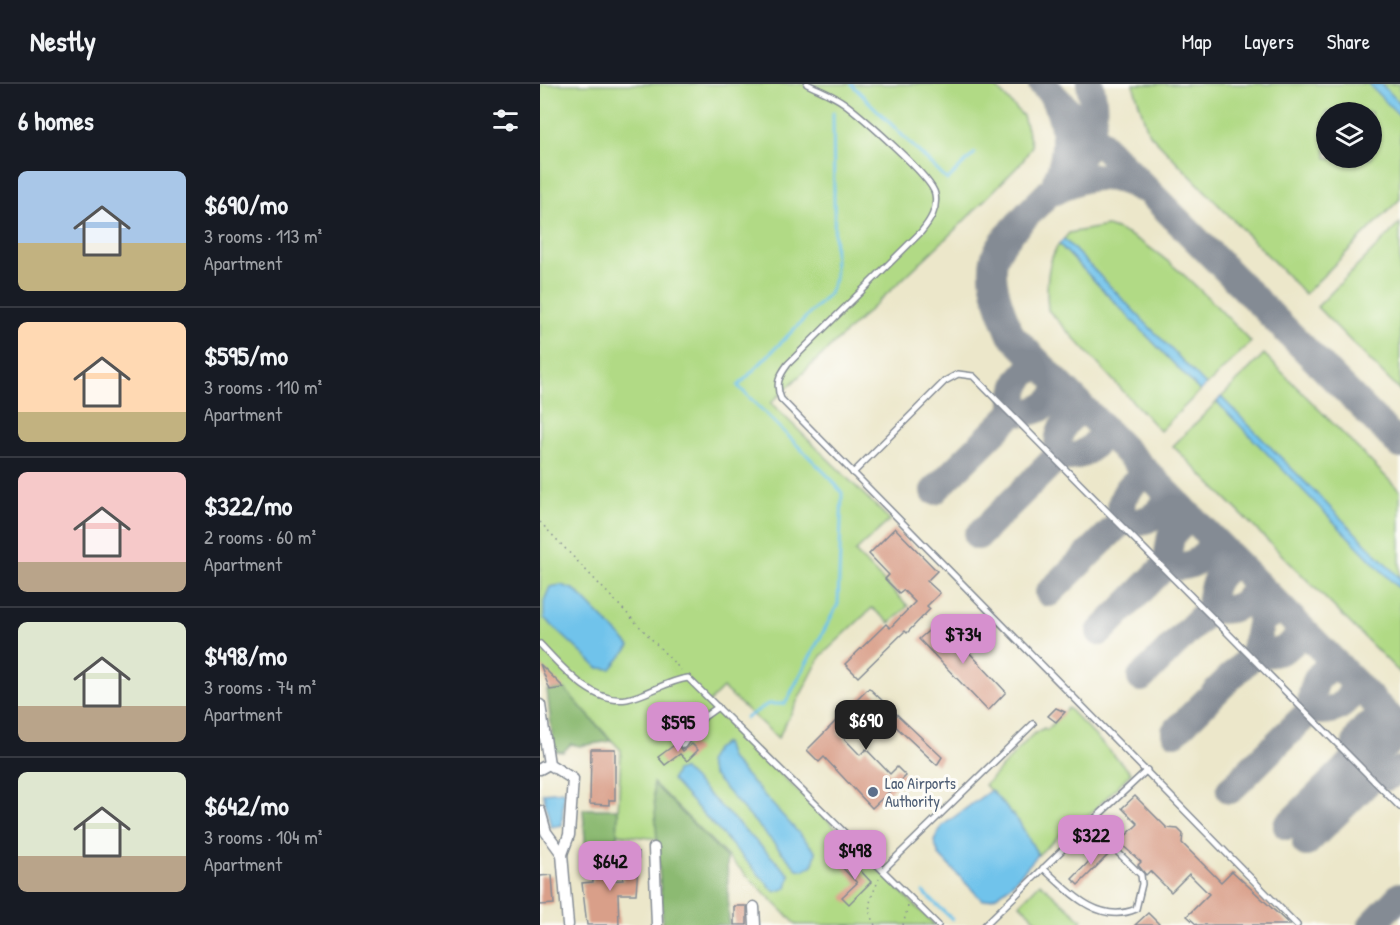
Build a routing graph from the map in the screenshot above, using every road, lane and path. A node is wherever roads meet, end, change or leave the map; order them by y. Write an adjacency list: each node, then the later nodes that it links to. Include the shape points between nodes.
1 (807, 84): 2 (lane, via 843,103 917,169 935,192 932,218 921,232 780,374 777,388 781,399)
2 (853, 473): 11 (lane); 12 (lane, via 945,381 958,374 973,376)
3 (540, 522): 5 (path)
4 (540, 644): 5 (lane, via 582,684 608,698 626,699)
5 (688, 678): 7 (lane)
6 (540, 705): 10 (street)
7 (718, 707): 9 (lane); 18 (lane)
8 (1033, 724): 18 (lane)
9 (683, 745)
10 (544, 767): 16 (street, via 573,779 569,835)
11 (1147, 770): 14 (lane); 28 (lane)
12 (1400, 807)
13 (540, 812): 16 (street, via 546,832)
14 (1089, 824): 17 (lane); 17 (lane, via 1141,874 1136,909 1116,918 1094,915)
15 (654, 848): 22 (street)
16 (562, 854): 21 (street)
17 (1043, 868): 27 (lane)
18 (883, 870): 19 (lane); 24 (path, via 869,904 869,915)
19 (910, 897): 25 (path); 26 (lane)
20 (754, 907): 23 (street)
21 (568, 925)
22 (657, 925)
23 (754, 925)
24 (875, 925)
25 (903, 925)
26 (938, 925)
27 (985, 925)
28 (1297, 925)

